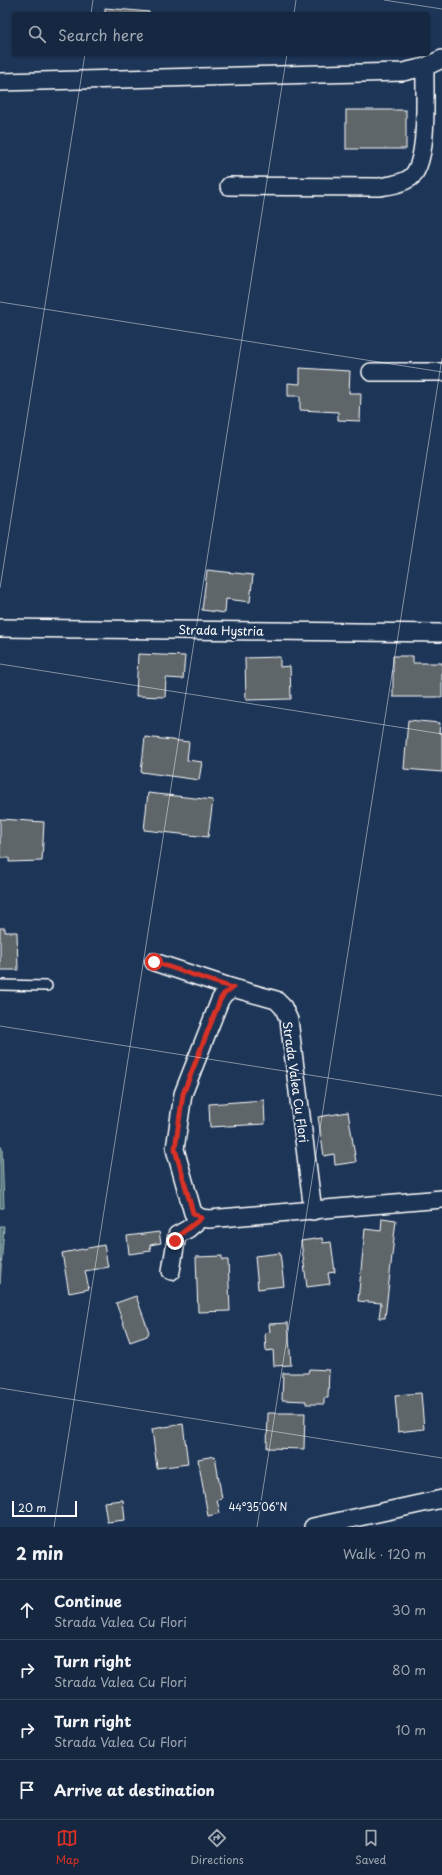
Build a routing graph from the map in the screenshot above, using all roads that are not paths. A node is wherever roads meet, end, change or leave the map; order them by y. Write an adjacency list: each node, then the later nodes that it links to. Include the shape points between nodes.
1 (442, 58): 2 (street)
2 (425, 66): 3 (street, via 403,72); 4 (street, via 425,130 422,155 418,168 411,177 400,183 380,187)
3 (0, 82)
4 (229, 186)
5 (371, 372): 6 (street)
6 (442, 372)
7 (0, 628): 8 (street, Strada Hystria)
8 (442, 633)
9 (154, 962): 12 (street, Strada Valea Cu Flori)
10 (0, 985): 11 (lane)
11 (47, 986)
12 (233, 988): 14 (street, Strada Valea Cu Flori, via 276,1000 283,1007 289,1020); 15 (street, via 220,1000 183,1094 175,1149 193,1213)
13 (442, 1199): 14 (street)
14 (313, 1211): 15 (street)
15 (201, 1218): 16 (street, via 178,1235)
16 (171, 1270)
17 (442, 1499): 18 (street)
18 (313, 1527)

